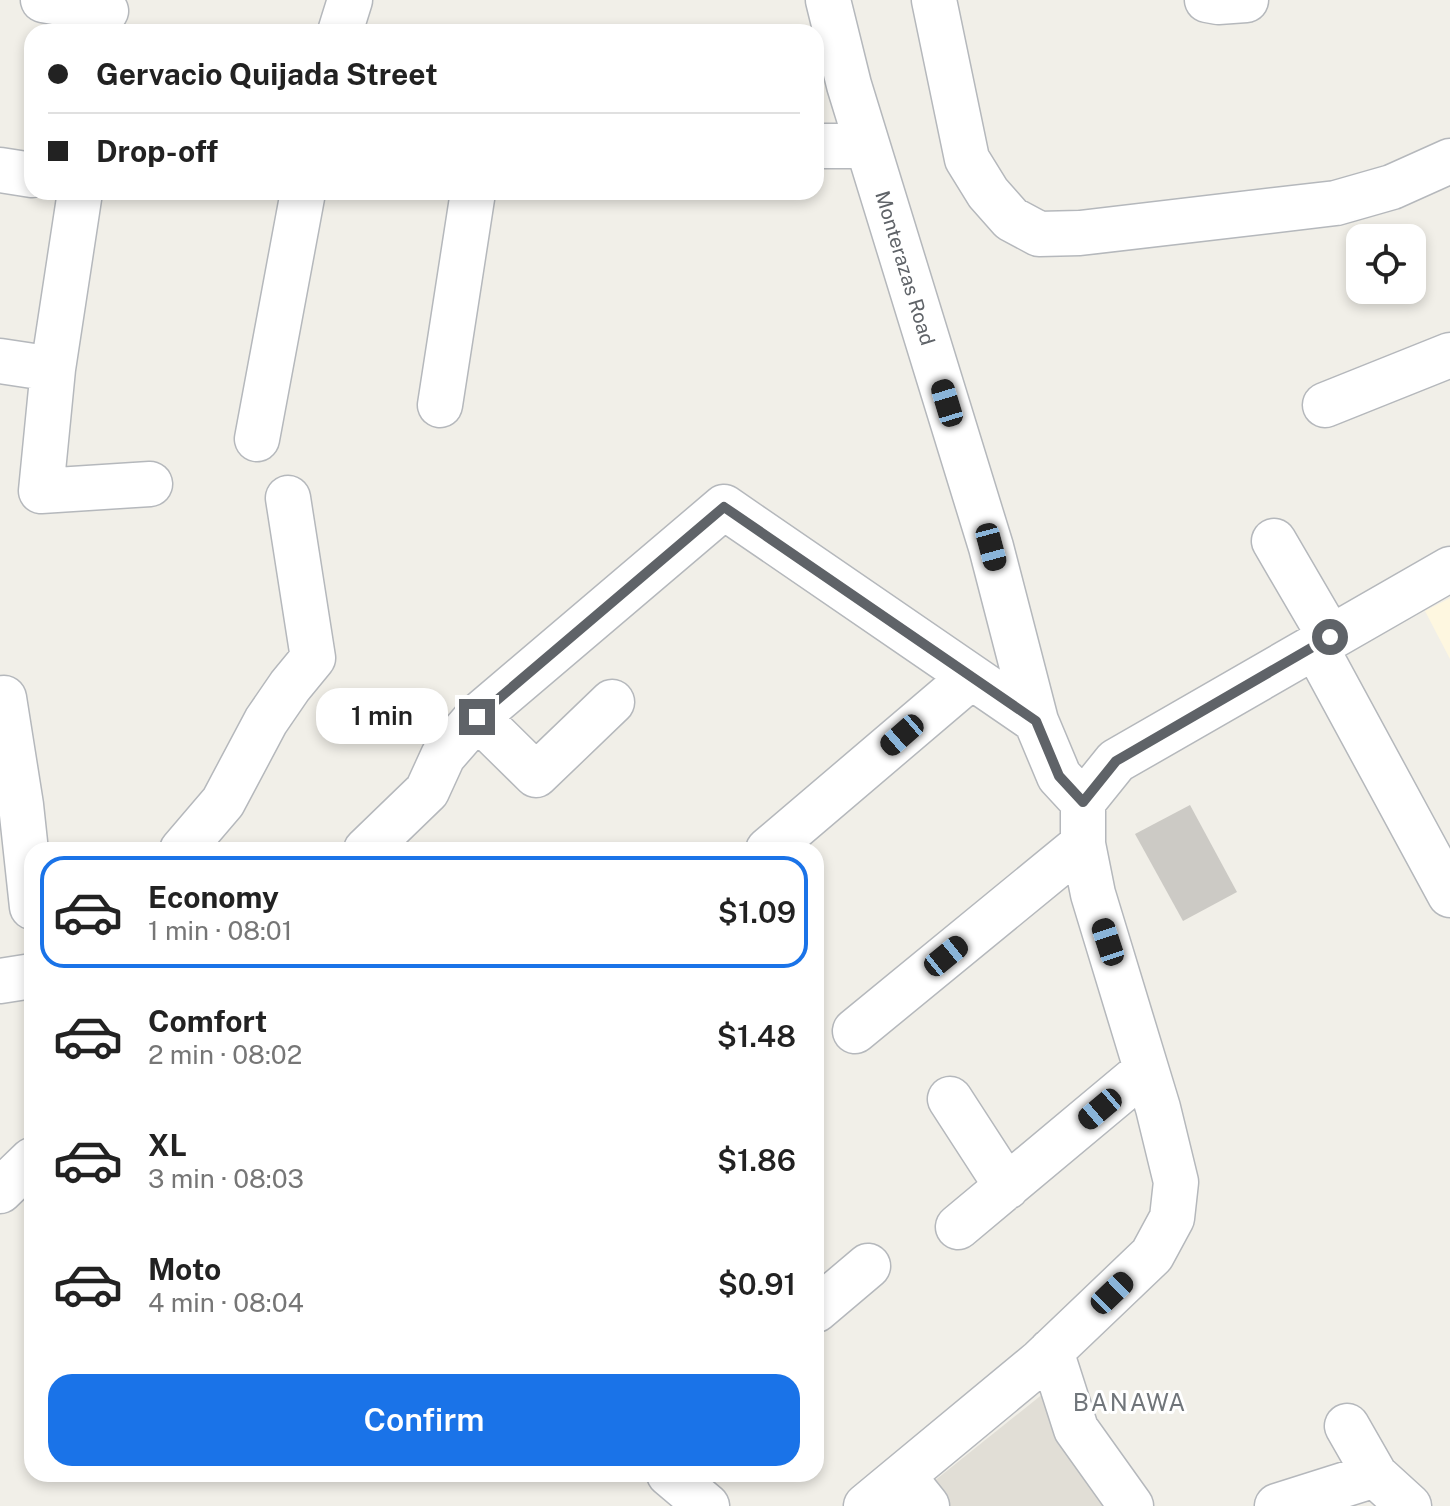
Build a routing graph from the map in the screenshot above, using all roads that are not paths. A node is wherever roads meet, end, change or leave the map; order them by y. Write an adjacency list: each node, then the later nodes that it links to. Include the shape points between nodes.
1 (43, 0): 7 (street)
2 (350, 0): 8 (street)
3 (828, 0): 10 (street, Monterazas Road)
4 (934, 0): 11 (street, via 967,159 1011,219 1039,234 1336,203 1392,187)
5 (1207, 0): 6 (street)
6 (1246, 0)
7 (106, 14)
8 (342, 24)
9 (824, 146): 10 (street)
10 (867, 146): 32 (street, Monterazas Road, via 991,547)
11 (1450, 161)
12 (0, 170): 13 (street)
13 (24, 174)
14 (79, 200): 19 (street)
15 (302, 200): 22 (street)
16 (472, 200): 20 (street)
17 (1450, 355): 21 (street)
18 (0, 361): 19 (street)
19 (53, 369): 23 (street, via 41,491)
20 (440, 405)
21 (1325, 405)
22 (257, 439)
23 (150, 484)
24 (288, 498): 35 (street, via 313,658 266,721 223,802)
25 (1274, 541): 27 (street)
26 (1450, 569): 27 (street)
27 (1322, 641): 33 (street, via 1116,761); 38 (street)
28 (970, 678): 31 (street, via 724,507); 32 (street); 37 (street)
29 (4, 698): 34 (street)
30 (612, 702): 31 (street, via 536,775)
31 (477, 717): 36 (street, via 443,756 427,791)
32 (1036, 721): 33 (street, Monterazas Road)
33 (1083, 823): 41 (street); 42 (street, via 1093,894)
34 (25, 842)
35 (189, 842)
36 (374, 842)
37 (777, 842)
38 (1450, 895)
39 (24, 977): 40 (street)
40 (0, 981)
41 (855, 1031)
42 (1146, 1070): 45 (street); 50 (street, via 1176,1182 1172,1218 1152,1255)
43 (950, 1099): 45 (street)
44 (24, 1168): 46 (street)
45 (1007, 1187): 47 (street)
46 (0, 1191)
47 (958, 1227)
48 (868, 1266): 49 (street)
49 (824, 1303)
50 (1051, 1351): 54 (street); 57 (street, via 1076,1429)
51 (1347, 1426): 52 (street)
52 (1375, 1475): 58 (street); 59 (street)
53 (678, 1482): 55 (street)
54 (915, 1491): 56 (street)
55 (707, 1506)
56 (866, 1506)
57 (1131, 1506)
58 (1277, 1506)
59 (1409, 1506)

